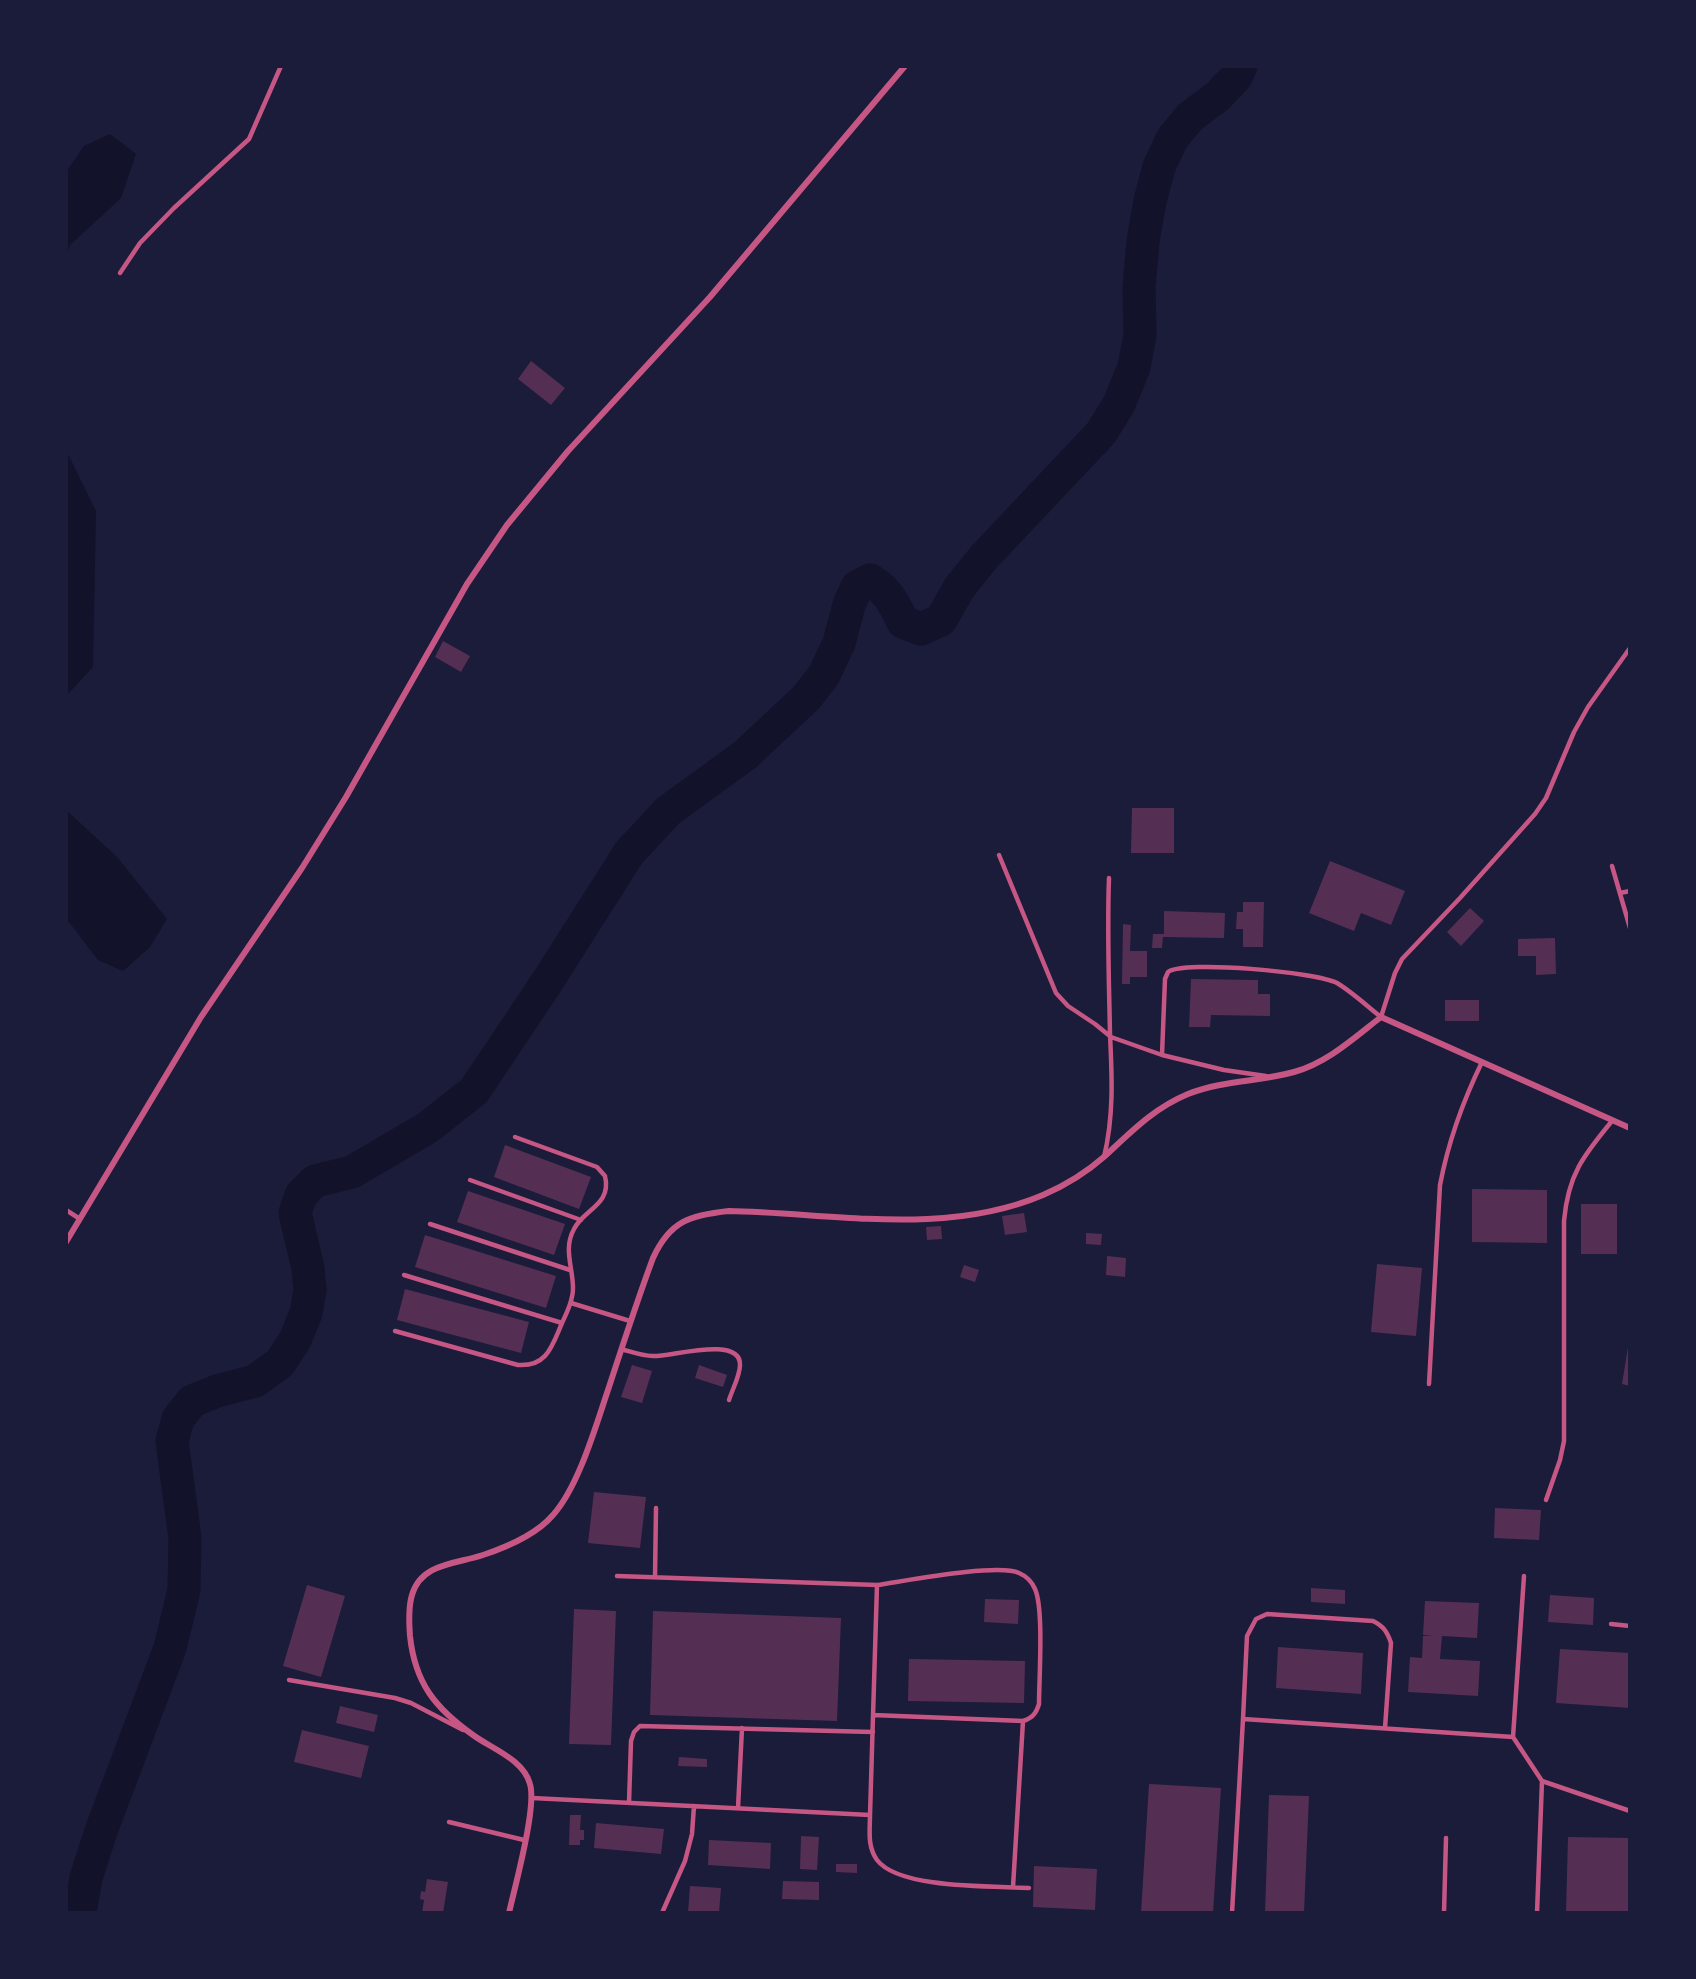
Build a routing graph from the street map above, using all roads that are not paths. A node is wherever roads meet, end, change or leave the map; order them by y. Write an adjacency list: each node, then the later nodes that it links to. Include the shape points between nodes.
1 (281, 66): 3 (lane, via 249,139 140,243)
2 (906, 66): 22 (street, via 710,297 568,451 507,525 467,584 346,797 201,1017)
3 (120, 273)
4 (1630, 648): 11 (lane, via 1584,715 1535,814 1402,959)
5 (999, 855): 12 (lane, via 1056,993)
6 (1612, 866): 9 (lane)
7 (1109, 878): 12 (lane)
8 (1630, 891): 9 (lane)
9 (1620, 893): 10 (lane)
10 (1630, 928)
11 (1381, 1017): 13 (lane, via 1337,983 1322,978 1258,970 1180,967 1168,972 1165,979); 14 (street); 15 (street, via 1316,1063)
12 (1110, 1037): 13 (lane); 19 (lane, via 1111,1124)
13 (1162, 1055): 15 (lane)
14 (1482, 1062): 16 (street); 33 (lane, via 1468,1092 1440,1185)
15 (1271, 1077): 19 (street, via 1230,1082 1186,1095 1157,1110)
16 (1612, 1121): 17 (street); 35 (lane, via 1583,1156 1568,1193 1564,1221 1564,1441)
17 (1630, 1128)
18 (515, 1137): 23 (lane, via 602,1171 606,1180 603,1197)
19 (1104, 1157): 29 (street, via 1044,1194 969,1214 900,1220 729,1211 693,1217 669,1231 659,1245)
20 (470, 1180): 23 (lane)
21 (66, 1210): 22 (lane)
22 (80, 1219): 25 (street)
23 (581, 1220): 26 (lane, via 570,1239)
24 (430, 1224): 26 (lane)
25 (66, 1242)
26 (570, 1270): 28 (lane)
27 (404, 1275): 30 (lane)
28 (571, 1302): 29 (lane); 30 (lane)
29 (630, 1321): 32 (street)
30 (562, 1323): 31 (lane, via 546,1356 528,1366)
31 (395, 1331)
32 (621, 1349): 34 (lane, via 651,1356 720,1348 732,1351 740,1365); 50 (street, via 586,1454 553,1515 537,1530 514,1542 436,1568 421,1578 412,1595 409,1623 417,1674 439,1706)
33 (1428, 1384)
34 (729, 1400)
35 (1546, 1500)
36 (656, 1508): 39 (lane)
37 (617, 1576): 39 (lane)
38 (1524, 1576): 51 (lane)
39 (655, 1577): 40 (lane)
40 (877, 1585): 44 (lane); 46 (lane, via 990,1570 1018,1572 1029,1579 1035,1589 1039,1614 1039,1704 1031,1719)
41 (1611, 1624): 42 (lane)
42 (1630, 1626)
43 (288, 1680): 50 (lane, via 395,1698)
44 (873, 1714): 46 (lane); 49 (lane)
45 (1243, 1719): 48 (lane); 48 (lane, via 1247,1636 1256,1619 1267,1614 1372,1621 1382,1625 1390,1643); 66 (lane)
46 (1023, 1721): 62 (lane)
47 (742, 1728): 49 (lane); 54 (lane, via 640,1726 631,1741); 56 (lane)
48 (1385, 1728): 51 (lane)
49 (873, 1732): 58 (lane)
50 (472, 1735): 53 (street, via 520,1767 528,1778)
51 (1513, 1737): 52 (lane)
52 (1542, 1781): 57 (lane); 68 (lane)
53 (531, 1798): 54 (lane); 61 (street)
54 (629, 1803): 55 (lane)
55 (694, 1806): 56 (lane); 65 (lane, via 685,1861)
56 (738, 1808): 58 (lane)
57 (1630, 1810)
58 (870, 1815): 62 (lane, via 872,1850 887,1870 928,1882)
59 (449, 1822): 61 (lane)
60 (1446, 1838): 67 (lane)
61 (524, 1840): 64 (street)
62 (1013, 1887): 63 (lane)
63 (1029, 1888)
64 (509, 1913)
65 (662, 1913)
66 (1232, 1913)
67 (1444, 1913)
68 (1537, 1913)

